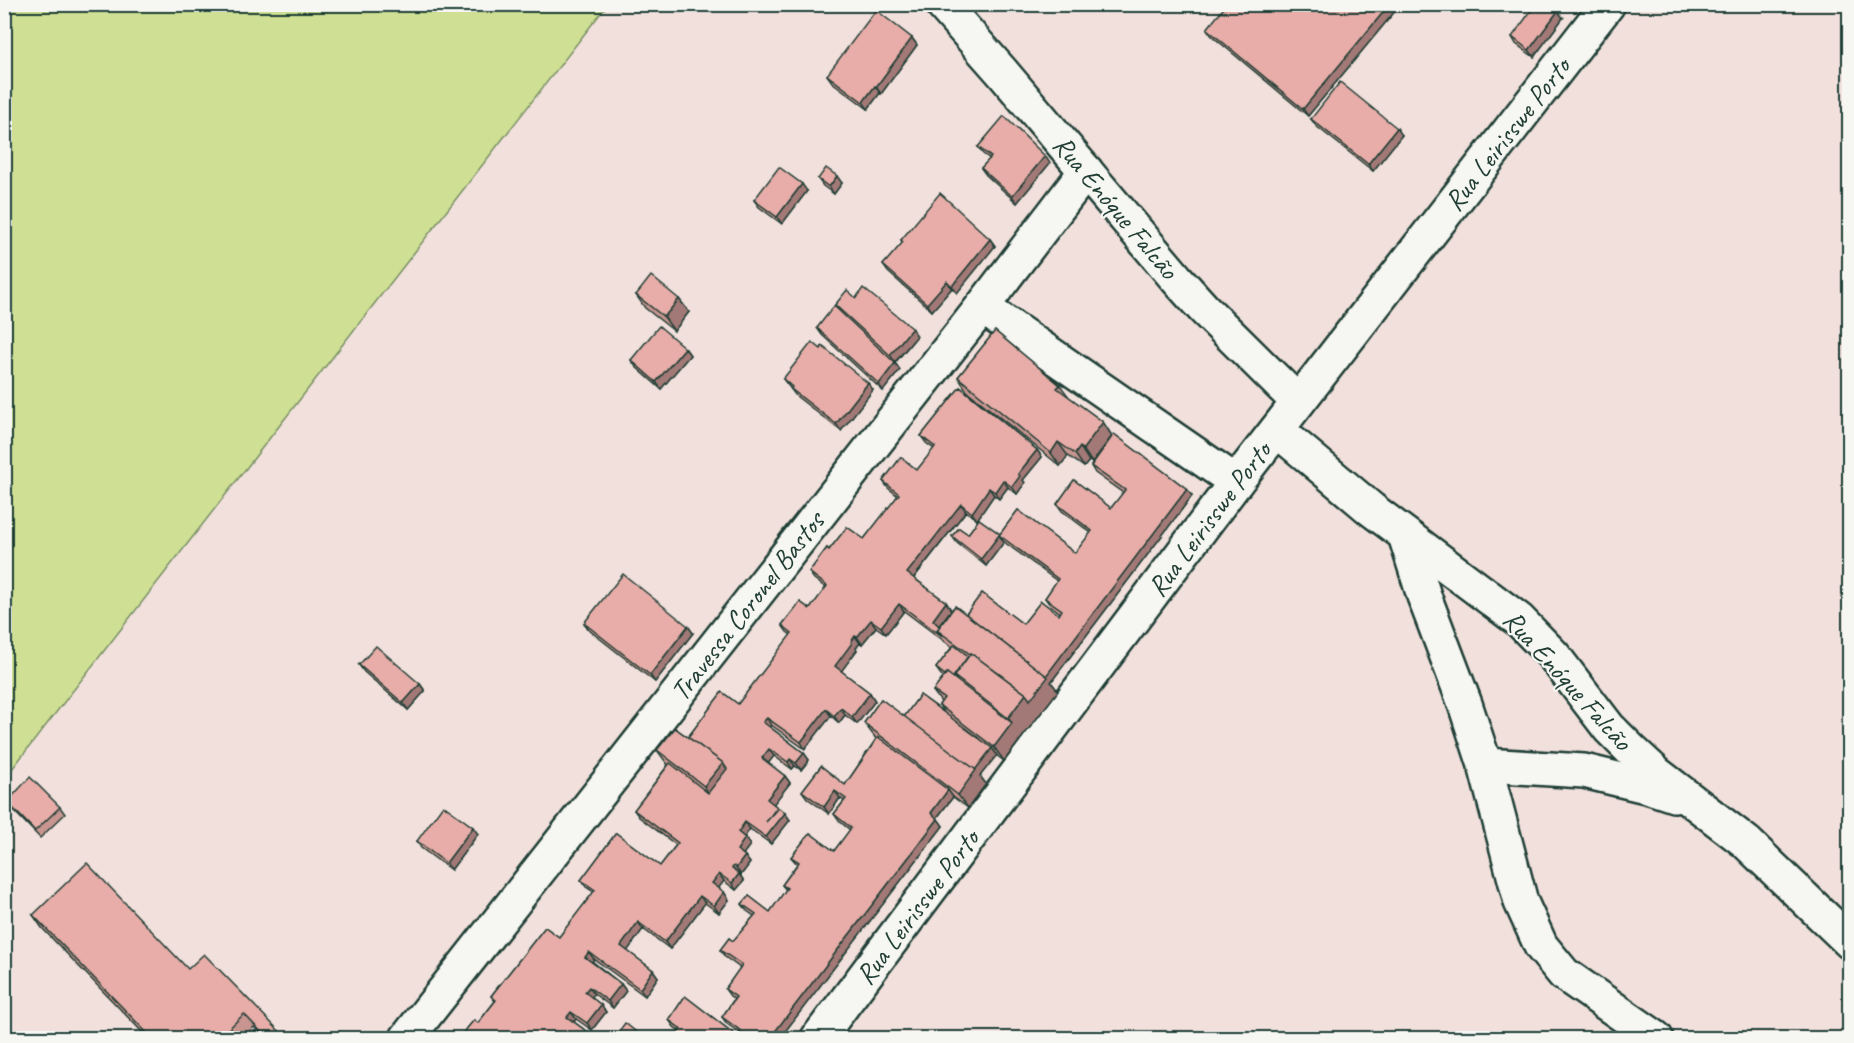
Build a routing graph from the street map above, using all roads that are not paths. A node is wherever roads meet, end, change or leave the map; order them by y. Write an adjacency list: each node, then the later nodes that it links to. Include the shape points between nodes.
1 (942, 4): 3 (street, Rua Enóque Falcão)
2 (1608, 4): 5 (street, Rua Leirisswe Porto)
3 (1086, 171): 4 (street, Travessa Coronel Bastos); 5 (street, Rua Enóque Falcão, via 1204,309)
4 (982, 307): 7 (street); 12 (street, Travessa Coronel Bastos)
5 (1298, 402): 6 (street, Rua Leirisswe Porto)
6 (1277, 430): 7 (street, Rua Leirisswe Porto); 8 (street, Rua Enóque Falcão)
7 (1236, 482): 13 (street, Rua Leirisswe Porto)
8 (1405, 535): 9 (street); 10 (street, Rua Enóque Falcão, via 1519,620 1554,656 1609,728 1656,773)
9 (1485, 765): 10 (street, via 1584,771 1650,786); 14 (street, via 1521,902 1541,946 1564,974)
10 (1693, 801): 11 (street, Rua Enóque Falcão, via 1746,842)
11 (1850, 942)
12 (407, 1038)
13 (818, 1038)
14 (1656, 1038)

